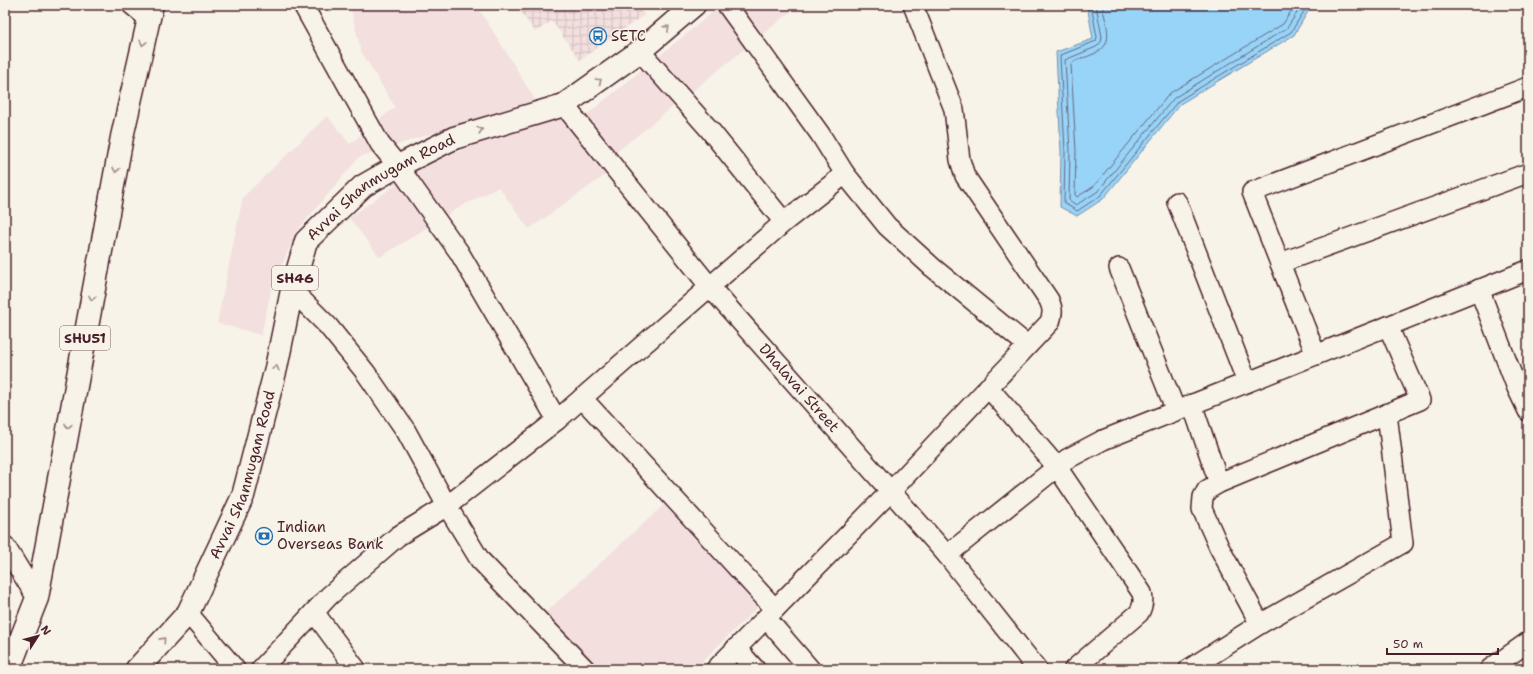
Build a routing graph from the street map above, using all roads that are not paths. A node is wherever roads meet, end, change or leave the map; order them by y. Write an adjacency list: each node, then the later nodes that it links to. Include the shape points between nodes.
1 (132, 5): 6 (street)
2 (303, 5): 10 (street, via 380,144)
3 (694, 5): 7 (main road, Avvai Shanmugam Road / SH46, one-way to 3)
4 (726, 5): 12 (street, via 820,134)
5 (913, 5): 22 (street, via 954,109 960,160 965,176 1052,306 1050,322)
6 (150, 12): 37 (main road, SHU51, one-way to 37, via 122,137)
7 (640, 51): 9 (main road, Avvai Shanmugam Road / SH46, one-way to 7); 14 (street, via 709,129)
8 (1528, 87): 15 (street, via 1252,192)
9 (564, 105): 10 (main road, Avvai Shanmugam Road / SH46, one-way to 9, via 454,138); 18 (street, Dhalavai Street)
10 (398, 166): 20 (main road, Avvai Shanmugam Road / SH46, via 363,186 306,241); 30 (street, via 459,252)
11 (1528, 173): 15 (street)
12 (845, 174): 14 (street); 22 (street, via 887,226 932,267)
13 (1177, 202): 24 (street)
14 (784, 222): 18 (street)
15 (1280, 263): 23 (street)
16 (1119, 268): 27 (street)
17 (1528, 270): 19 (street)
18 (710, 287): 26 (street); 33 (street, Dhalavai Street)
19 (1479, 289): 21 (street); 28 (street)
20 (292, 290): 34 (street, via 328,326 366,373 406,431); 39 (main road, Avvai Shanmugam Road / SH46, one-way to 20, via 243,496 276,368)
21 (1388, 326): 23 (street); 29 (street, via 1420,400)
22 (1027, 345): 25 (street)
23 (1316, 355): 24 (street)
24 (1247, 382): 27 (street)
25 (988, 387): 31 (street); 33 (street)
26 (582, 398): 30 (street); 40 (street)
27 (1184, 408): 31 (street, via 1102,440); 32 (street)
28 (1528, 411)
29 (1387, 414): 32 (street); 41 (street, via 1403,543)
30 (557, 420): 34 (street)
31 (1057, 467): 36 (street); 54 (street, via 1143,598 1139,613)
32 (1219, 483): 41 (street, via 1207,490 1203,497 1202,509 1219,548)
33 (891, 491): 36 (street, Dhalavai Street); 40 (street)
34 (447, 506): 38 (street, via 398,536); 49 (street, via 480,560)
35 (5, 546): 37 (street)
36 (947, 555): 53 (street, Dhalavai Street)
37 (37, 598): 44 (main road, SHU51)
38 (314, 612): 47 (street); 48 (street)
39 (188, 613): 45 (main road, Avvai Shanmugam Road / SH46, one-way to 39); 46 (street)
40 (770, 614): 43 (street); 52 (street)
41 (1260, 624): 55 (street)
42 (1528, 642): 56 (street)
43 (736, 648): 50 (street); 51 (street)
44 (9, 669)
45 (137, 669)
46 (235, 669)
47 (261, 669)
48 (356, 669)
49 (585, 669)
50 (716, 669)
51 (755, 669)
52 (810, 669)
53 (1037, 669)
54 (1074, 669)
55 (1188, 669)
56 (1490, 669)

